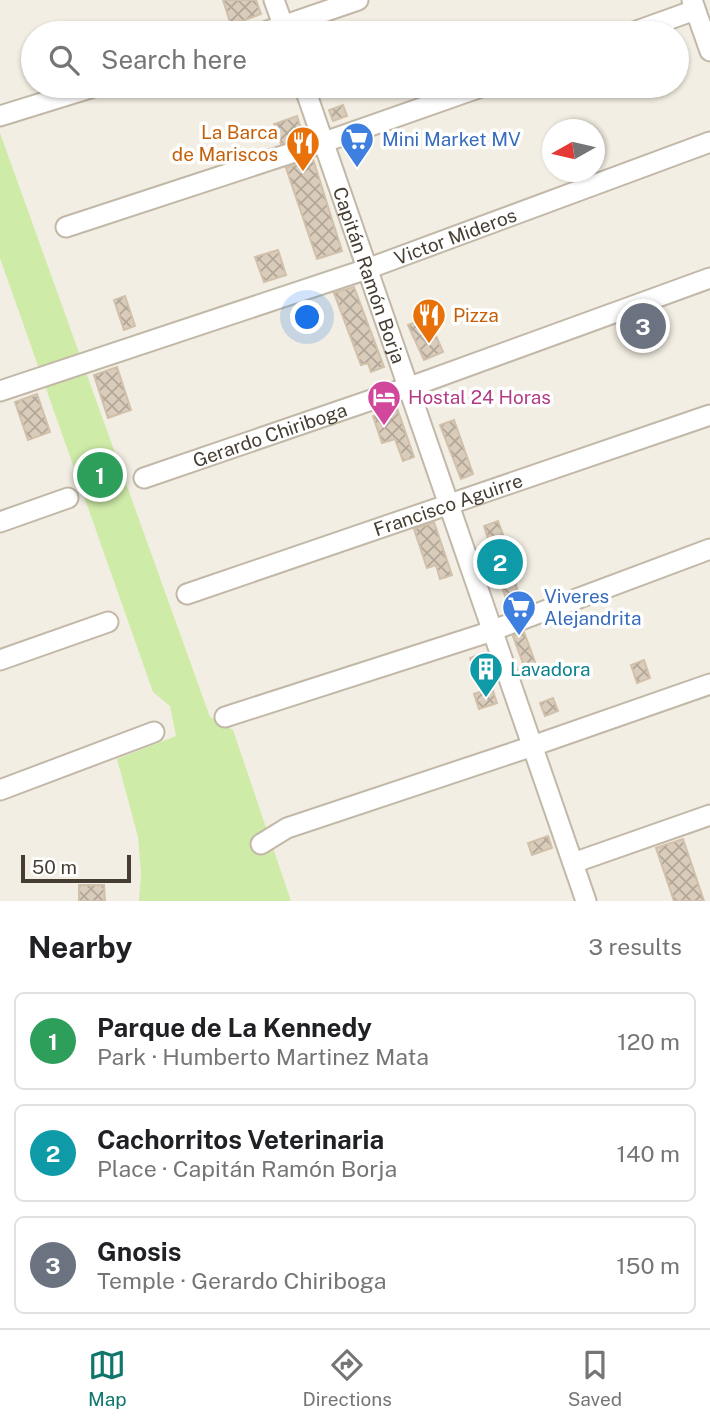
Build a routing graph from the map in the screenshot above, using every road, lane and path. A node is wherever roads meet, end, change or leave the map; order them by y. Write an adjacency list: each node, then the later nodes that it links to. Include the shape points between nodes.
1 (274, 0): 4 (street)
2 (358, 0): 5 (street)
3 (693, 5): 6 (street); 7 (street)
4 (282, 21)
5 (307, 21)
6 (658, 21)
7 (710, 51)
8 (58, 98): 11 (street)
9 (308, 98): 13 (street, Capitán Ramón Borja)
10 (450, 98): 13 (street)
11 (0, 116)
12 (710, 142): 15 (street, Victor Mideros)
13 (324, 143): 14 (street); 15 (street, Capitán Ramón Borja)
14 (66, 227)
15 (367, 269): 17 (street, Capitán Ramón Borja); 18 (street, Victor Mideros)
16 (710, 278): 17 (street, Gerardo Chiriboga)
17 (408, 387): 20 (street, Gerardo Chiriboga); 22 (street, Capitán Ramón Borja)
18 (0, 391)
19 (710, 415): 22 (street, Francisco Aguirre)
20 (144, 478)
21 (68, 498): 23 (street)
22 (449, 504): 25 (street, Francisco Aguirre); 27 (street, Capitán Ramón Borja)
23 (0, 522)
24 (710, 549): 27 (street)
25 (187, 594)
26 (108, 622): 28 (street)
27 (492, 631): 30 (street); 32 (street, Capitán Ramón Borja)
28 (0, 660)
29 (710, 684): 32 (street)
30 (225, 717)
31 (154, 732): 33 (street)
32 (531, 746): 35 (street, via 287,828); 36 (street, Capitán Ramón Borja)
33 (0, 790)
34 (710, 815): 36 (street)
35 (261, 844)
36 (573, 863): 37 (street, Capitán Ramón Borja)
37 (586, 901)

